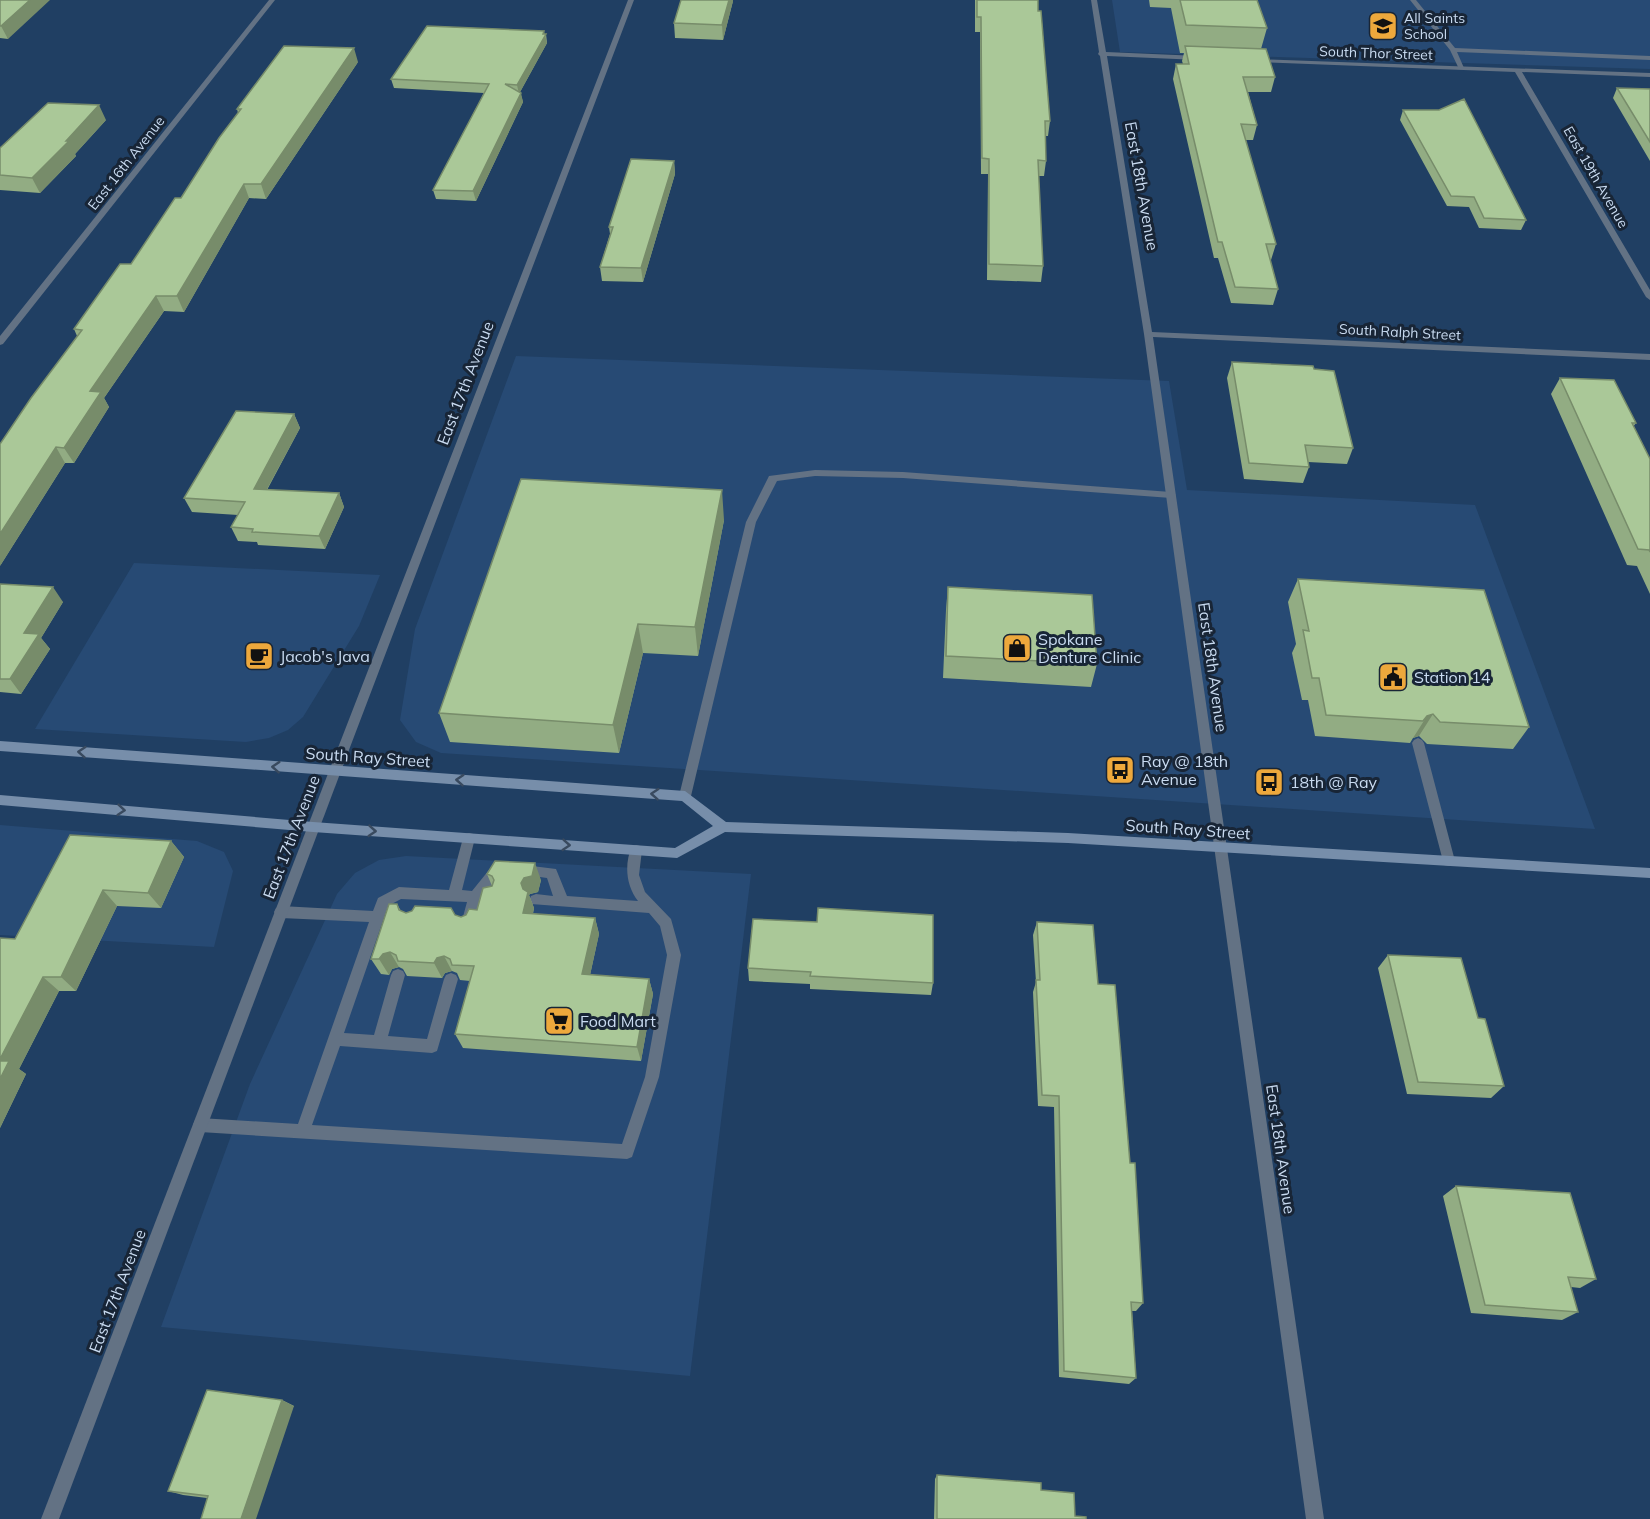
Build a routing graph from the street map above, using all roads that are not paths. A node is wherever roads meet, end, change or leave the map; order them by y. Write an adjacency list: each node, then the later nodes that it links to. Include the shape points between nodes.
1 (272, 0): 15 (street, East 16th Avenue)
2 (631, 0): 20 (street, East 17th Avenue)
3 (1094, 0): 6 (street, East 18th Avenue)
4 (1413, 0): 5 (street)
5 (1453, 50): 8 (street); 10 (street)
6 (1101, 54): 7 (street); 14 (street, East 18th Avenue)
7 (1206, 58)
8 (1650, 58)
9 (1241, 59): 10 (street, South Thor Street)
10 (1461, 68): 11 (street, South Thor Street)
11 (1518, 71): 12 (street, South Thor Street); 13 (street, East 19th Avenue)
12 (1650, 75)
13 (1650, 297)
14 (1148, 334): 16 (street, South Ralph Street); 17 (street, East 18th Avenue)
15 (0, 342)
16 (1650, 357)
17 (1171, 495): 21 (street, via 903,475 815,473 773,478 751,522); 26 (street, East 18th Avenue)
18 (1418, 743): 28 (street)
19 (0, 746): 20 (main road, South Ray Street, one-way to 19)
20 (335, 771): 21 (main road, South Ray Street, one-way to 20); 24 (street, East 17th Avenue)
21 (685, 796): 23 (main road)
22 (0, 800): 24 (main road, one-way to 24)
23 (723, 826): 26 (main road, South Ray Street, via 1068,838); 27 (main road, via 677,853)
24 (313, 827): 25 (main road, one-way to 25); 37 (street, East 17th Avenue)
25 (469, 838): 27 (main road, one-way to 27); 31 (street)
26 (1221, 848): 28 (main road, South Ray Street); 48 (street, East 18th Avenue)
27 (636, 850): 36 (street, via 633,875 640,895)
28 (1449, 861): 29 (main road, South Ray Street)
29 (1650, 873)
30 (424, 894): 31 (street); 38 (street); 39 (street, via 399,893 383,902)
31 (454, 895): 32 (street)
32 (475, 896): 33 (street); 35 (street, via 499,868 551,873); 40 (street)
33 (492, 897)
34 (536, 900): 35 (street)
35 (561, 901): 36 (street)
36 (652, 908): 46 (street, via 666,923 674,955 652,1077 627,1152)
37 (282, 912): 39 (street); 45 (street, East 17th Avenue)
38 (418, 912)
39 (377, 917): 43 (street)
40 (468, 925)
41 (398, 975): 44 (street)
42 (452, 979): 44 (street, via 432,1046)
43 (335, 1039): 44 (street); 46 (street)
44 (379, 1042)
45 (200, 1125): 46 (street); 47 (street, East 17th Avenue)
46 (303, 1131)
47 (50, 1519)
48 (1315, 1519)

